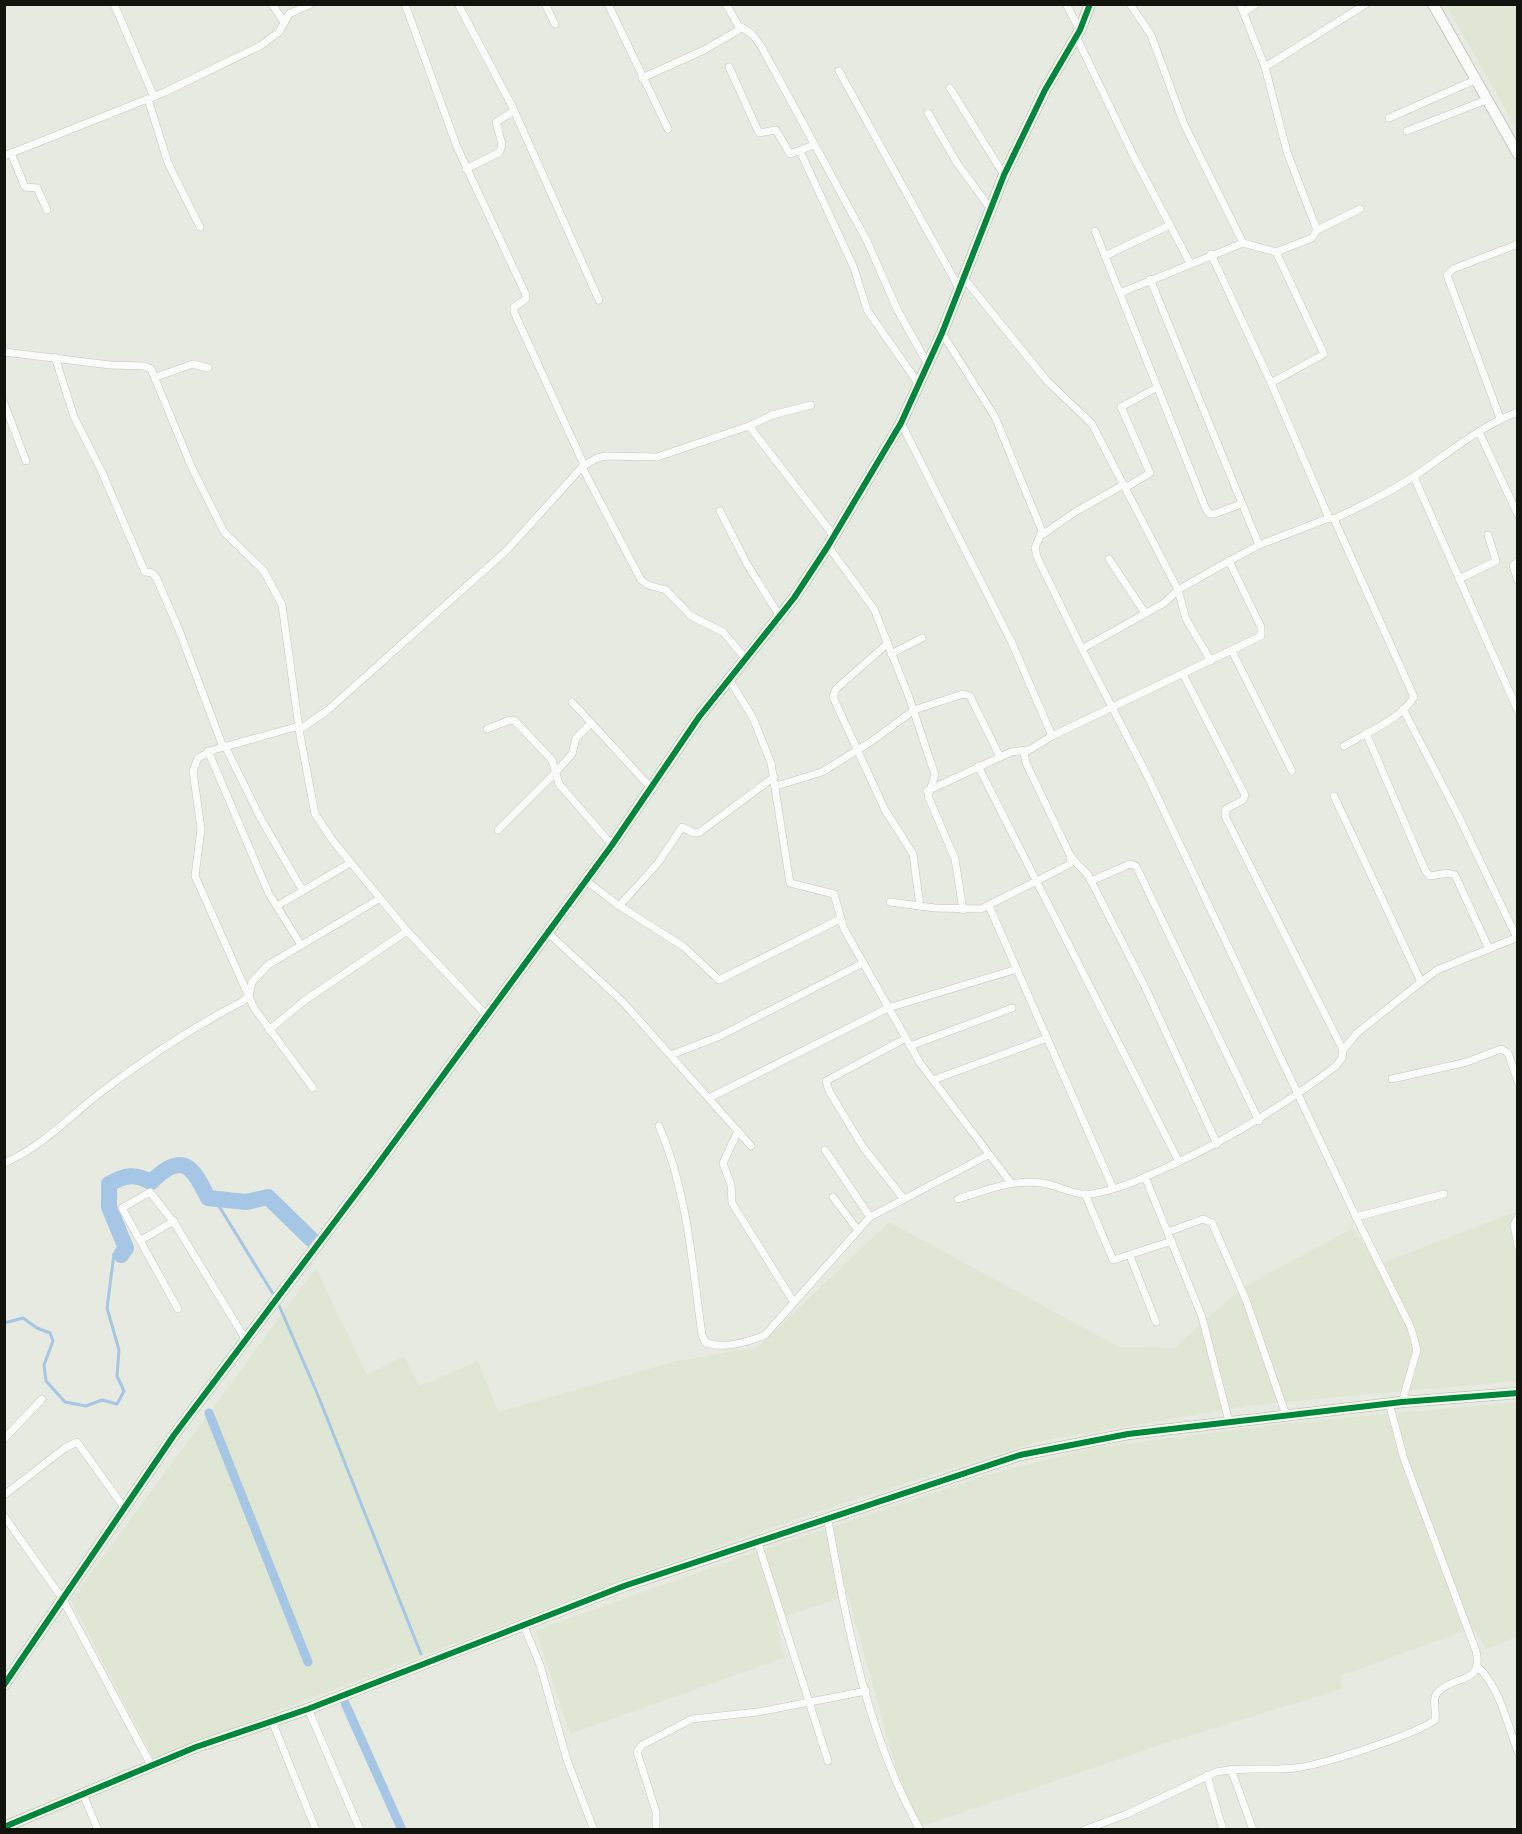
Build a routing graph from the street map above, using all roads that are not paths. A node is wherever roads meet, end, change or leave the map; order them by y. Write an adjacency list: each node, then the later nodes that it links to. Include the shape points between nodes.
1 (114, 4): 27 (street)
2 (272, 4): 17 (street)
3 (310, 4): 17 (street, via 289,14)
4 (405, 4): 38 (street)
5 (458, 4): 29 (street)
6 (545, 4): 18 (street)
7 (608, 4): 24 (street)
8 (726, 4): 19 (street)
9 (1066, 4): 20 (street)
10 (1090, 4): 20 (street)
11 (1130, 4): 47 (street, via 1151,35 1184,124)
12 (1240, 4): 16 (street)
13 (1256, 4): 16 (street)
14 (1366, 4): 21 (street)
15 (1433, 4): 25 (street)
16 (1244, 12): 21 (street)
17 (284, 22): 27 (street, via 273,38 260,46)
18 (555, 24)
19 (742, 28): 24 (street, via 704,51); 34 (street, via 761,46)
20 (1078, 33): 39 (street); 43 (street)
21 (1265, 67): 45 (street, via 1287,152)
22 (729, 68): 35 (street, via 758,131 777,130 790,154)
23 (839, 71): 54 (street)
24 (642, 78): 32 (street)
25 (1475, 80): 28 (street); 31 (street)
26 (950, 88): 39 (street)
27 (151, 98): 37 (street); 44 (street, via 168,162)
28 (1486, 100): 33 (street); 36 (street)
29 (514, 111): 38 (street, via 496,122 502,144 500,152); 56 (street)
30 (928, 113): 40 (street, via 957,163)
31 (1389, 118)
32 (668, 129)
33 (1407, 131)
34 (814, 145): 35 (street); 60 (street, via 863,232)
35 (800, 151): 63 (street, via 854,268 867,310)
36 (1518, 154)
37 (8, 155): 42 (street, via 25,187 37,188)
38 (466, 169): 74 (street, via 526,295 514,312)
39 (1004, 175): 40 (street)
40 (990, 208): 54 (street)
41 (1360, 209): 45 (street)
42 (47, 210)
43 (1170, 225): 51 (street); 52 (street)
44 (200, 227)
45 (1317, 230): 49 (street, via 1312,238)
46 (1095, 231): 51 (street)
47 (1243, 243): 49 (street); 50 (street)
48 (1518, 244): 69 (street, via 1453,269 1447,275)
49 (1276, 252): 64 (street, via 1324,354)
50 (1211, 254): 52 (street); 64 (street)
51 (1105, 256): 55 (street)
52 (1190, 263): 53 (street)
53 (1150, 279): 55 (street); 77 (street)
54 (961, 283): 57 (street); 76 (street, via 1047,381 1092,424)
55 (1120, 293): 65 (street)
56 (599, 300)
57 (942, 333): 60 (street); 81 (street, via 1003,431)
58 (4, 352): 59 (street)
59 (55, 357): 62 (street, via 144,366); 112 (street, via 68,403 145,573 156,577)
60 (927, 363): 63 (street)
61 (208, 368): 62 (street, via 193,364)
62 (156, 377): 108 (street, via 192,468 224,532 264,572 282,605)
63 (918, 383): 70 (street)
64 (1271, 383): 80 (street)
65 (1156, 388): 76 (street, via 1121,407 1150,473); 77 (street, via 1208,512 1214,514)
66 (4, 402): 73 (street)
67 (811, 405): 71 (street, via 772,415)
68 (1518, 412): 69 (street)
69 (1500, 418): 72 (street)
70 (901, 423): 83 (street); 111 (street, via 1012,643)
71 (749, 426): 74 (street, via 657,457 606,456); 83 (street)
72 (1479, 432): 75 (street); 79 (street)
73 (26, 461)
74 (583, 466): 98 (street, via 641,580 666,590 691,616 723,632); 108 (street, via 508,549 328,710)
75 (1414, 477): 80 (street); 88 (street)
76 (1124, 486): 81 (street); 90 (street)
77 (1241, 504): 84 (street)
78 (720, 511): 92 (street, via 747,564)
79 (1518, 515)
80 (1331, 518): 84 (street); 104 (street, via 1413,693)
81 (1042, 535): 95 (street, via 1035,548 1037,557)
82 (1488, 535): 88 (street, via 1496,561)
83 (831, 541): 92 (street); 94 (street, via 874,609)
84 (1259, 545): 86 (street)
85 (1109, 559): 91 (street)
86 (1228, 561): 90 (street); 96 (street, via 1262,633)
87 (1518, 561): 89 (street, via 1513,566)
88 (1459, 579): 106 (street)
89 (1518, 581)
90 (1178, 590): 91 (street); 99 (street, via 1186,619)
91 (1145, 613): 95 (street)
92 (780, 615): 98 (street)
93 (922, 638): 97 (street)
94 (887, 644): 97 (street); 114 (street, via 834,693)
95 (1082, 649): 103 (street, via 1101,690)
96 (1232, 651): 99 (street); 119 (street)
97 (891, 654): 105 (street)
98 (745, 657): 101 (street)
99 (1210, 661): 100 (street)
100 (1183, 674): 103 (street); 158 (street, via 1245,795 1226,809 1225,816)
101 (729, 679): 121 (street, via 753,718); 123 (street)
102 (572, 702): 107 (street)
103 (1114, 707): 111 (street); 164 (street)
104 (1404, 709): 110 (street); 144 (street)
105 (914, 710): 114 (street); 117 (street, via 967,694); 124 (street, via 935,775)
106 (1518, 711)
107 (591, 723): 120 (street, via 576,738 572,754); 123 (street)
108 (299, 728): 112 (street); 129 (street, via 315,814)
109 (487, 729): 120 (street, via 515,721 552,760)
110 (1366, 733): 113 (street); 146 (street, via 1426,872 1430,876 1455,875)
111 (1052, 736): 115 (street)
112 (224, 746): 116 (street); 133 (street)
113 (1344, 746)
114 (858, 750): 122 (street, via 822,772); 138 (street, via 885,810 913,854)
115 (1027, 750): 117 (street); 128 (street, via 1026,764)
116 (208, 751): 136 (street); 150 (street, via 198,758 194,771 201,817 195,876)
117 (1000, 757): 118 (street)
118 (978, 766): 124 (street); 131 (street)
119 (1292, 771)
120 (554, 774): 126 (street); 127 (street)
121 (774, 777): 122 (street); 137 (street, via 700,832 682,827 658,863)
122 (776, 786): 141 (street, via 790,883 831,891)
123 (651, 788): 127 (street)
124 (927, 791): 140 (street, via 955,859)
125 (1334, 796): 149 (street)
126 (498, 830)
127 (612, 845): 130 (street)
128 (1071, 856): 131 (street, via 1070,864); 132 (street)
129 (350, 863): 133 (street); 134 (street)
130 (585, 880): 137 (street); 143 (street)
131 (1037, 881): 139 (street); 174 (street)
132 (1091, 881): 166 (street, via 1130,864 1136,866); 169 (street, via 1178,1053)
133 (303, 891): 136 (street)
134 (379, 899): 142 (street); 145 (street)
135 (890, 902): 138 (street)
136 (277, 906): 145 (street)
137 (619, 906): 141 (street, via 684,947 719,980)
138 (920, 906): 140 (street)
139 (989, 906): 140 (street); 148 (street)
140 (963, 910)
141 (840, 919): 147 (street)
142 (407, 931): 153 (street); 154 (street, via 304,1001)
143 (547, 932): 153 (street); 159 (street, via 623,1002)
144 (1517, 938): 146 (street)
145 (301, 945): 150 (street, via 258,973)
146 (1489, 949): 149 (street, via 1437,970)
147 (863, 963): 151 (street); 159 (street, via 720,1036)
148 (1017, 969): 151 (street); 156 (street)
149 (1421, 982): 158 (street, via 1357,1033)
150 (249, 996): 154 (street); 173 (street, via 183,1033 101,1092 36,1146)
151 (888, 1008): 155 (street); 165 (street)
152 (1012, 1008): 157 (street)
153 (486, 1015): 196 (street)
154 (269, 1030): 163 (street)
155 (906, 1038): 157 (street); 181 (street, via 826,1081 863,1147)
156 (1047, 1038): 161 (street); 177 (street)
157 (910, 1046): 161 (street)
158 (1343, 1050): 164 (street, via 1336,1066)
159 (671, 1055): 165 (street)
160 (1392, 1079): 162 (street, via 1467,1062 1502,1049 1508,1053)
161 (933, 1080): 172 (street)
162 (1518, 1082)
163 (313, 1088)
164 (1299, 1094): 166 (street); 184 (street)
165 (709, 1098): 168 (street)
166 (1259, 1121): 169 (street)
167 (659, 1126): 193 (street, via 672,1160 691,1237 705,1342 734,1344 765,1335)
168 (738, 1131): 170 (street); 193 (street, via 723,1163 732,1203)
169 (1217, 1144): 174 (street)
170 (751, 1146)
171 (825, 1150): 183 (street)
172 (988, 1155): 176 (street); 181 (street)
173 (4, 1162)
174 (1179, 1162): 175 (street)
175 (1145, 1178): 177 (street); 188 (street)
176 (1011, 1183): 178 (street, via 1043,1183); 182 (street)
177 (1113, 1188): 178 (street)
178 (1085, 1194): 192 (street, via 1113,1260)
179 (1444, 1194): 184 (street)
180 (833, 1197): 187 (street)
181 (903, 1198): 183 (street)
182 (958, 1199)
183 (870, 1217): 187 (street)
184 (1356, 1217): 199 (street, via 1414,1335 1417,1350)
185 (1518, 1217): 191 (street, via 1514,1225)
186 (174, 1221): 189 (street); 189 (street, via 152,1192 125,1204 123,1210); 196 (street)
187 (857, 1229): 193 (street)
188 (1168, 1232): 190 (street); 201 (street, via 1203,1219 1212,1223 1246,1300)
189 (141, 1240): 194 (street)
190 (1172, 1241): 192 (street); 202 (street, via 1202,1317)
191 (1518, 1246)
192 (1130, 1256): 195 (street)
193 (793, 1301)
194 (178, 1309)
195 (1156, 1322)
196 (246, 1340): 205 (street)
197 (1518, 1393): 199 (street)
198 (42, 1399): 203 (street)
199 (1402, 1402): 200 (street)
200 (1389, 1403): 201 (street); 211 (street, via 1404,1459 1476,1651)
201 (1286, 1415): 202 (street)
202 (1229, 1422): 207 (street, via 1128,1434 1020,1455)
203 (4, 1438)
204 (4, 1495): 205 (street, via 77,1442)
205 (123, 1506): 209 (street)
206 (4, 1516): 209 (street)
207 (828, 1520): 208 (street); 213 (street, via 851,1640)
208 (758, 1543): 210 (street, via 624,1586); 214 (street)
209 (62, 1598): 212 (street); 219 (street)
210 (523, 1624): 215 (street); 227 (street)
211 (1477, 1666): 217 (street, via 1496,1693); 220 (street, via 1465,1679 1440,1689 1434,1699 1435,1720 1412,1732 1315,1765)
212 (4, 1684)
213 (866, 1691): 214 (street); 229 (street, via 888,1761)
214 (809, 1701): 218 (street); 228 (street, via 751,1713 692,1719 638,1749 656,1812)
215 (308, 1709): 216 (street); 226 (street)
216 (272, 1721): 219 (street); 225 (street)
217 (1518, 1752)
218 (828, 1761)
219 (151, 1765): 222 (street)
220 (1231, 1769): 221 (street); 232 (street)
221 (1207, 1775): 230 (street); 231 (street)
222 (83, 1794): 223 (street); 224 (street)
223 (4, 1827)
224 (98, 1830)
225 (316, 1830)
226 (360, 1830)
227 (594, 1830)
228 (656, 1830)
229 (920, 1830)
230 (1084, 1830)
231 (1223, 1830)
232 (1253, 1830)

